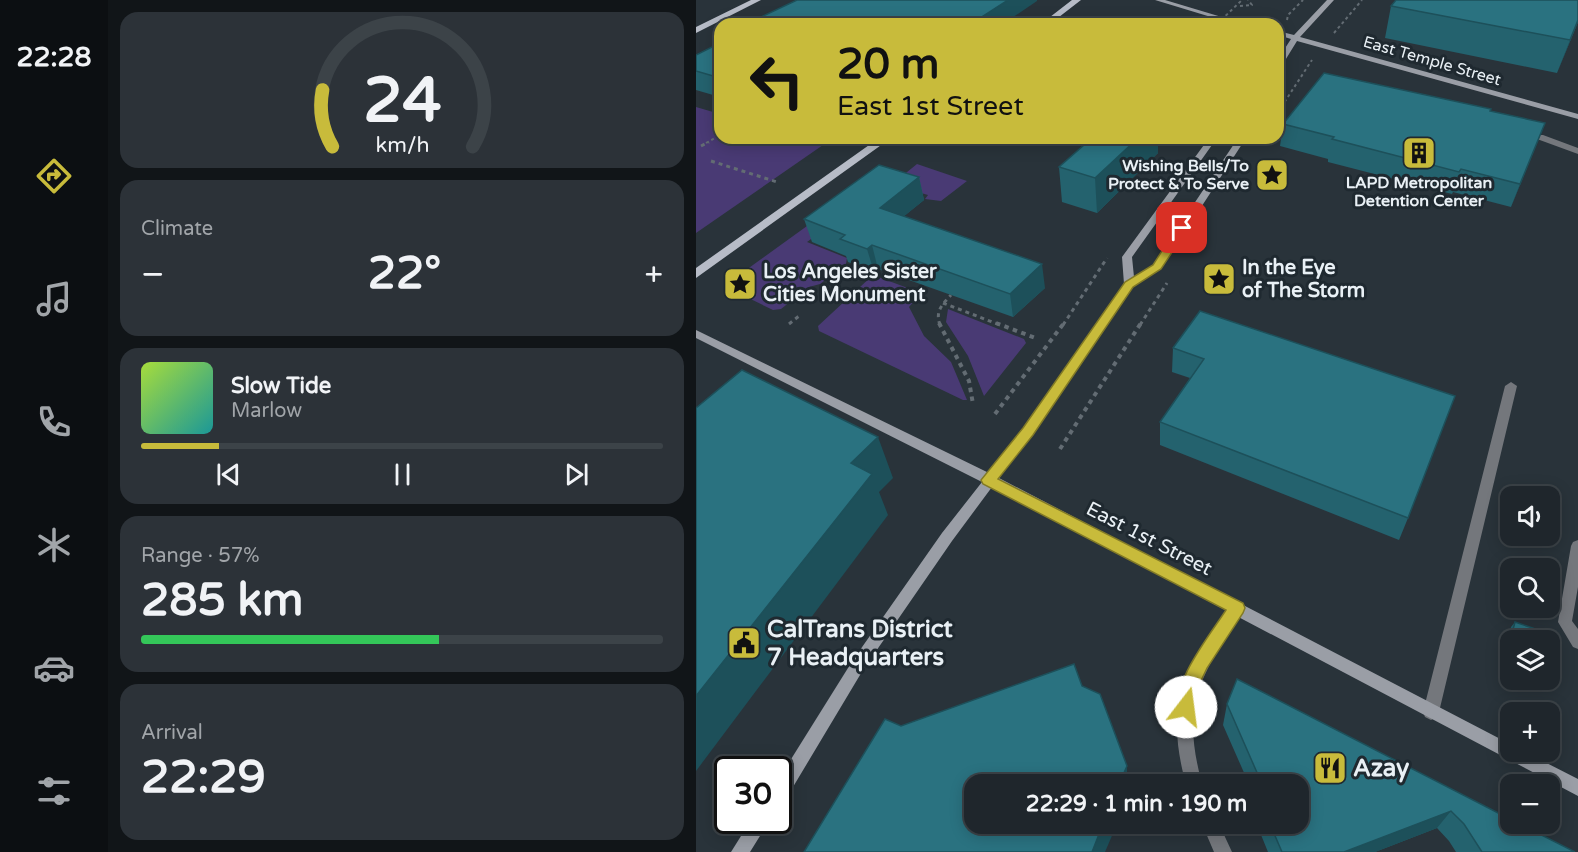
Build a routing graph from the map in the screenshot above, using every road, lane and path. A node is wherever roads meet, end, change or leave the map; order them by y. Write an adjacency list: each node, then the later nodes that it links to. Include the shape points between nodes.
1 (757, 0): 11 (main road)
2 (1077, 0): 12 (main road)
3 (1158, 0): 13 (main road)
4 (1242, 0): 14 (path, bridge)
5 (1248, 0): 9 (path, via 1252,5)
6 (1303, 0): 10 (path)
7 (1331, 0): 19 (main road)
8 (1362, 0): 17 (path)
9 (1244, 7)
10 (1288, 15)
11 (720, 18)
12 (1053, 18)
13 (1221, 18)
14 (1223, 18)
15 (714, 21): 16 (main road)
16 (696, 30)
17 (1336, 31)
18 (1284, 35): 19 (main road, East Temple Street)
19 (1295, 38): 20 (main road); 23 (main road, East Temple Street)
20 (1284, 55)
21 (1308, 65): 22 (path)
22 (1284, 103)
23 (1578, 117)
24 (714, 138): 29 (path)
25 (1540, 138): 30 (street)
26 (878, 144): 34 (main road)
27 (1209, 144): 36 (main road, via 1127,257)
28 (1238, 144): 36 (main road, via 1157,267)
29 (701, 146)
30 (1578, 152)
31 (711, 161): 32 (path)
32 (777, 182)
33 (1111, 254): 45 (path)
34 (696, 274)
35 (1167, 282): 46 (path)
36 (1129, 284): 47 (main road, via 1028,431)
37 (951, 296): 38 (path)
38 (943, 303): 42 (path); 44 (path, via 939,323 960,360)
39 (799, 316): 40 (path)
40 (789, 324)
41 (696, 334): 47 (main road, East 1st Street)
42 (1038, 339)
43 (1511, 386): 51 (street)
44 (973, 404)
45 (995, 414)
46 (1060, 449)
47 (988, 480): 49 (main road, East 1st Street); 52 (main road, via 858,665)
48 (1578, 546): 50 (street, via 1565,622)
49 (1237, 608): 51 (main road, East 1st Street); 53 (street, via 1190,684 1184,736)
50 (1578, 642)
51 (1431, 712): 54 (main road, East 1st Street)
52 (792, 773)
53 (1191, 774)
54 (1578, 788)
55 (752, 834): 57 (main road)
56 (1215, 834): 58 (street)
57 (740, 852)
58 (1223, 852)

